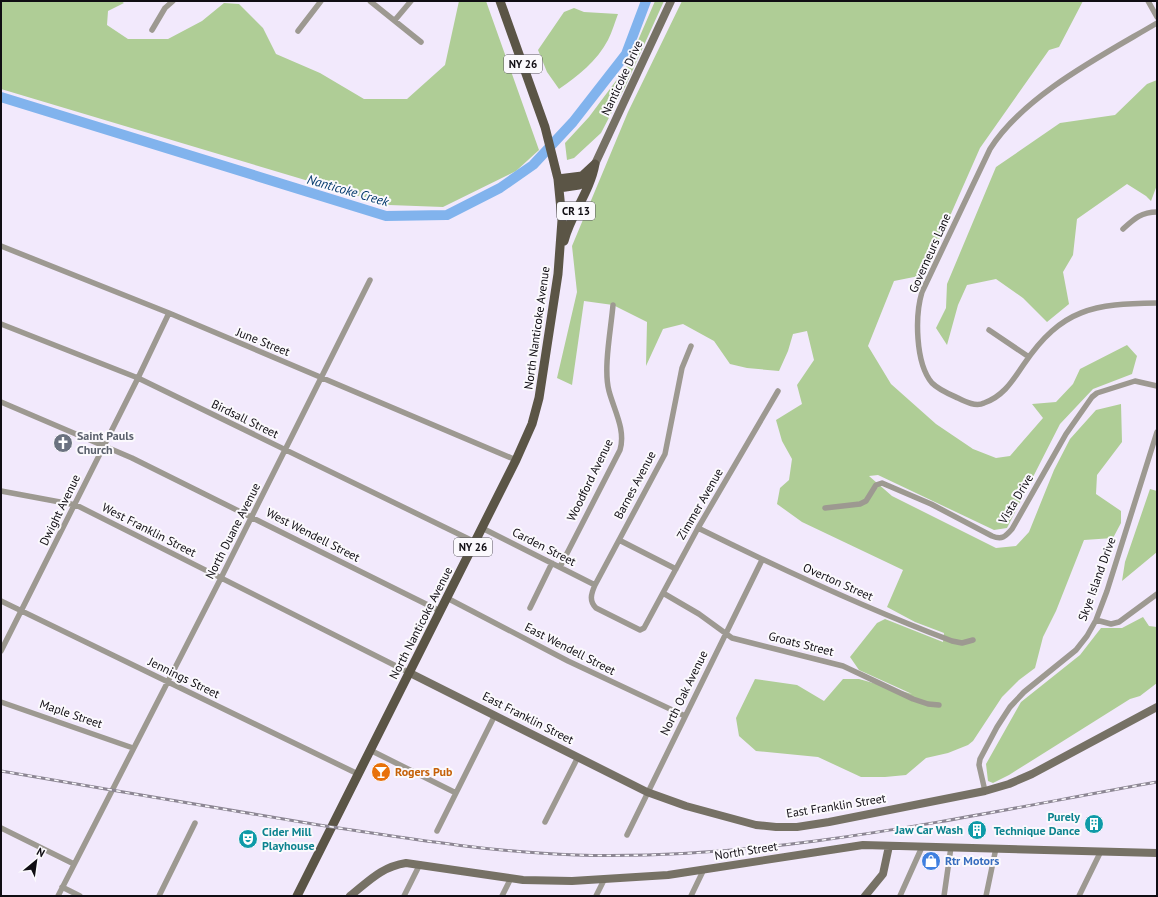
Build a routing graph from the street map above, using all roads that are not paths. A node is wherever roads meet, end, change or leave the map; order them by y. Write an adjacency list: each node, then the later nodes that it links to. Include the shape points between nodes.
1 (173, 1): 11 (street, via 165,8)
2 (321, 1): 12 (street)
3 (370, 1): 9 (street)
4 (411, 1): 9 (street)
5 (500, 1): 16 (main road, NY 26, via 545,127)
6 (670, 1): 14 (street, Nanticoke Drive / CR 13)
7 (1148, 1): 8 (street)
8 (1157, 17)
9 (395, 20): 13 (street)
10 (1157, 23): 28 (street, Governeurs Lane, via 1057,85 1026,107 999,135 922,292 918,313 918,339 928,376 938,388 970,403 983,404 999,396 1006,389)
11 (152, 30)
12 (298, 31)
13 (421, 42)
14 (595, 164): 15 (main road, CR 13); 16 (main road, CR 13, via 582,176)
15 (592, 176): 16 (main road, CR 13, via 585,184); 20 (main road, CR 13, via 569,227)
16 (559, 184): 20 (main road, NY 26, via 562,220)
17 (1157, 212): 18 (street, via 1137,216)
18 (1123, 229)
19 (1, 246): 24 (street, June Street)
20 (560, 260): 37 (main road, North Nanticoke Avenue / NY 26, via 539,398 532,424)
21 (370, 280): 30 (street, North Duane Avenue)
22 (1157, 303): 28 (street, Governeurs Lane, via 1115,304 1083,311 1051,330)
23 (613, 305): 48 (street, Woodford Avenue, via 607,376 608,389 623,441)
24 (169, 313): 29 (street, Dwight Avenue); 30 (street, June Street)
25 (1, 324): 29 (street, Birdsall Street)
26 (988, 330): 28 (street)
27 (690, 346): 44 (street, Barnes Avenue, via 682,368 665,454)
28 (1029, 357)
29 (138, 378): 35 (street, Dwight Avenue); 36 (street, Birdsall Street)
30 (322, 378): 36 (street, North Duane Avenue); 37 (street, June Street)
31 (1157, 386): 40 (street, Vista Drive, via 1135,381 1097,393 1092,397 1066,434 1012,529 1004,538 992,536 931,504 882,483 876,484 866,501 860,504)
32 (778, 391): 43 (street, Zimmer Avenue)
33 (1, 402): 35 (street, West Wendell Street)
34 (1157, 432): 59 (street, Skye Island Drive)
35 (105, 445): 39 (street, Dwight Avenue); 41 (street, West Wendell Street)
36 (285, 451): 41 (street, North Duane Avenue); 45 (street, Birdsall Street)
37 (516, 460): 42 (main road, North Nanticoke Avenue / NY 26)
38 (1, 491): 39 (street, West Franklin Street)
39 (76, 505): 50 (street, West Franklin Street); 57 (street, Dwight Avenue)
40 (825, 508)
41 (252, 517): 50 (street, North Duane Avenue); 58 (street, West Wendell Street)
42 (482, 528): 45 (main road, North Nanticoke Avenue / NY 26); 47 (street, Carden Street)
43 (698, 528): 46 (street, Overton Street); 49 (street, Zimmer Avenue)
44 (619, 540): 49 (street); 51 (street, Barnes Avenue)
45 (475, 542): 54 (main road, North Nanticoke Avenue / NY 26)
46 (762, 560): 61 (street, North Oak Avenue); 62 (street, Overton Street, via 883,614 952,641 962,643)
47 (552, 563): 48 (street, Carden Street); 56 (street)
48 (560, 567): 51 (street, Carden Street)
49 (676, 569): 52 (street, Zimmer Avenue)
50 (221, 578): 64 (street, West Franklin Street); 65 (street, North Duane Avenue)
51 (595, 585): 60 (street, Barnes Avenue, via 592,604 596,608 640,630)
52 (663, 593): 60 (street, Zimmer Avenue); 61 (street, Groats Street, via 700,614)
53 (1157, 594): 59 (street, via 1119,622 1111,624)
54 (447, 598): 58 (main road, North Nanticoke Avenue / NY 26); 70 (street, East Wendell Street, via 568,661)
55 (1, 601): 57 (street, Jennings Street)
56 (530, 608)
57 (22, 611): 63 (street, Dwight Avenue); 65 (street, Jennings Street)
58 (440, 611): 64 (main road, North Nanticoke Avenue / NY 26)
59 (1096, 620): 75 (street, Skye Island Drive, via 1076,650 1024,692 997,727 980,759)
60 (644, 628)
61 (725, 635): 67 (street, Groats Street, via 843,666 918,701); 70 (street, North Oak Avenue)
62 (973, 640)
63 (1, 651)
64 (410, 673): 69 (street, East Franklin Street); 72 (main road, North Nanticoke Avenue / NY 26)
65 (168, 682): 71 (street, North Duane Avenue); 74 (street, Jennings Street)
66 (1, 702): 71 (street, Maple Street)
67 (939, 705)
68 (1157, 707): 75 (street, East Franklin Street, via 1032,774)
69 (495, 715): 73 (street, East Franklin Street); 77 (street)
70 (685, 716): 76 (street, North Oak Avenue)
71 (133, 748): 89 (street, North Duane Avenue)
72 (370, 750): 74 (main road, North Nanticoke Avenue / NY 26); 77 (street)
73 (578, 757): 76 (street, East Franklin Street); 78 (street)
74 (358, 774): 95 (main road, North Nanticoke Avenue / NY 26)
75 (985, 791): 76 (street, East Franklin Street, via 829,822 776,828 686,806)
76 (647, 792): 82 (street, North Oak Avenue)
77 (456, 794): 81 (street)
78 (545, 822)
79 (195, 823): 98 (street)
80 (1, 828): 89 (street)
81 (437, 830)
82 (627, 835)
83 (889, 846): 84 (street, North Street); 91 (street, North Street, via 855,846); 104 (street, via 883,874)
84 (922, 847): 85 (street, North Street); 105 (street)
85 (951, 847): 86 (street, North Street); 106 (street)
86 (996, 848): 87 (street, North Street); 107 (street)
87 (1101, 851): 88 (street, North Street); 108 (street)
88 (1157, 853)
89 (74, 864): 94 (street, North Duane Avenue)
90 (420, 864): 92 (street, North Street); 99 (street, North Street, via 392,865); 100 (street)
91 (704, 869): 93 (street, North Street, via 668,875); 103 (street)
92 (511, 878): 93 (street, North Street, via 549,882); 101 (street)
93 (604, 880): 102 (street)
94 (62, 887): 96 (street, North Duane Avenue); 97 (street)
95 (300, 895)
96 (58, 896)
97 (80, 896)
98 (159, 896)
99 (350, 896)
100 (404, 896)
101 (502, 896)
102 (596, 896)
103 (691, 896)
104 (865, 896)
105 (900, 896)
106 (944, 896)
107 (986, 896)
108 (1079, 896)

